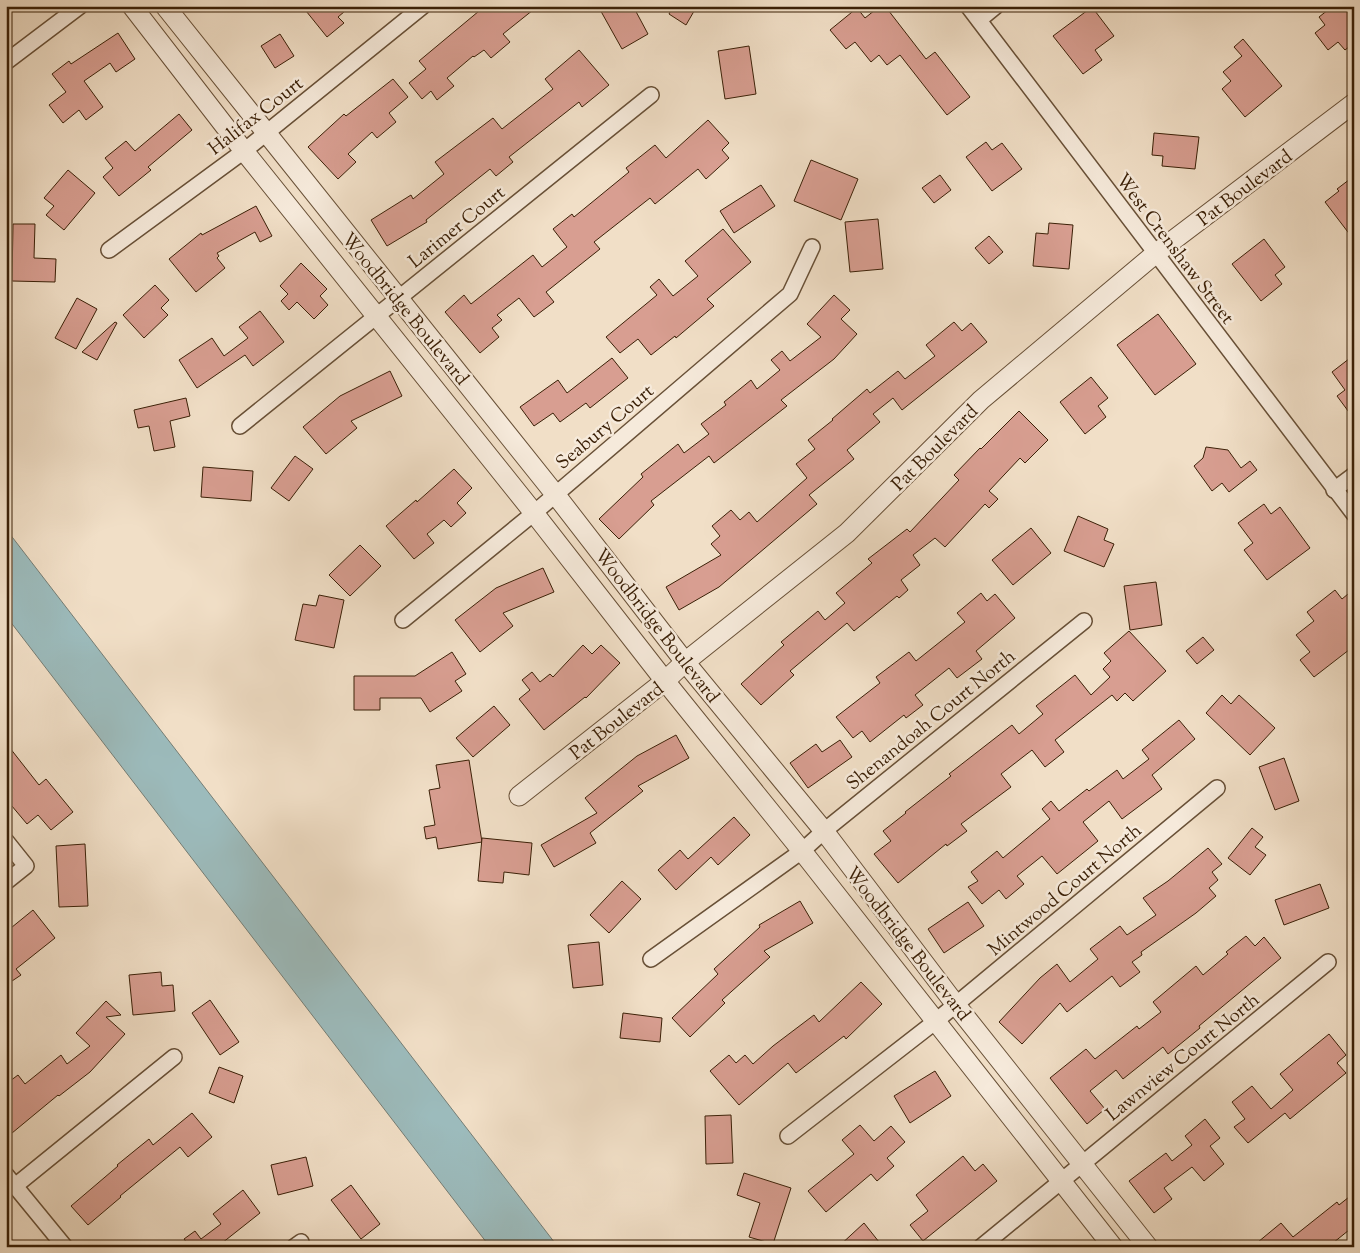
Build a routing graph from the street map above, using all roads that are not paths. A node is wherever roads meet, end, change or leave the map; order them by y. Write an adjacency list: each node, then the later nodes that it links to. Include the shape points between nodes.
1 (80, 6): 8 (street)
2 (132, 6): 12 (street, Woodbridge Boulevard)
3 (165, 6): 11 (street, Woodbridge Boulevard)
4 (423, 6): 11 (street, Halifax Court)
5 (968, 6): 7 (street, West Crenshaw Street)
6 (996, 6): 7 (street)
7 (979, 20): 15 (street, West Crenshaw Street)
8 (6, 62)
9 (651, 95): 16 (street, Larimer Court)
10 (1354, 103): 15 (street, Pat Boulevard)
11 (266, 133): 12 (street, Halifax Court); 16 (street, Woodbridge Boulevard)
12 (244, 151): 14 (street, Halifax Court); 17 (street, Woodbridge Boulevard)
13 (812, 247): 21 (street, Seabury Court, via 790,294)
14 (109, 250)
15 (1156, 254): 20 (street, West Crenshaw Street); 26 (street, Pat Boulevard, via 981,400 847,533)
16 (398, 298): 17 (street, Larimer Court); 21 (street, Woodbridge Boulevard)
17 (377, 317): 18 (street, Larimer Court); 22 (street, Woodbridge Boulevard)
18 (240, 426)
19 (1354, 475): 20 (street)
20 (1334, 490): 23 (street, West Crenshaw Street)
21 (556, 494): 22 (street, Seabury Court); 26 (street, Woodbridge Boulevard)
22 (534, 513): 24 (street, Seabury Court); 27 (street, Woodbridge Boulevard)
23 (1354, 514)
24 (403, 620)
25 (1084, 621): 30 (street, Shenandoah Court North)
26 (685, 662): 27 (street, Pat Boulevard); 30 (street, Woodbridge Boulevard)
27 (665, 681): 29 (street, Pat Boulevard); 32 (street, Woodbridge Boulevard)
28 (1217, 788): 36 (street, Mintwood Court North)
29 (519, 796)
30 (824, 831): 32 (street, Shenandoah Court North); 36 (street, Woodbridge Boulevard)
31 (6, 841): 33 (street, via 26,866)
32 (802, 850): 34 (street, Shenandoah Court North); 37 (street, Woodbridge Boulevard)
33 (6, 882)
34 (651, 959)
35 (1328, 962): 40 (street, Lawnview Court North)
36 (956, 1005): 37 (street, Mintwood Court North); 40 (street, Woodbridge Boulevard)
37 (936, 1021): 39 (street, Mintwood Court North); 42 (street, Woodbridge Boulevard)
38 (174, 1057): 41 (street)
39 (788, 1136)
40 (1083, 1164): 42 (street, Lawnview Court North); 46 (street, Woodbridge Boulevard)
41 (11, 1180): 43 (street)
42 (1062, 1181): 44 (street, Lawnview Court North); 45 (street, Woodbridge Boulevard)
43 (65, 1247)
44 (980, 1247)
45 (1114, 1247)
46 (1148, 1247)

